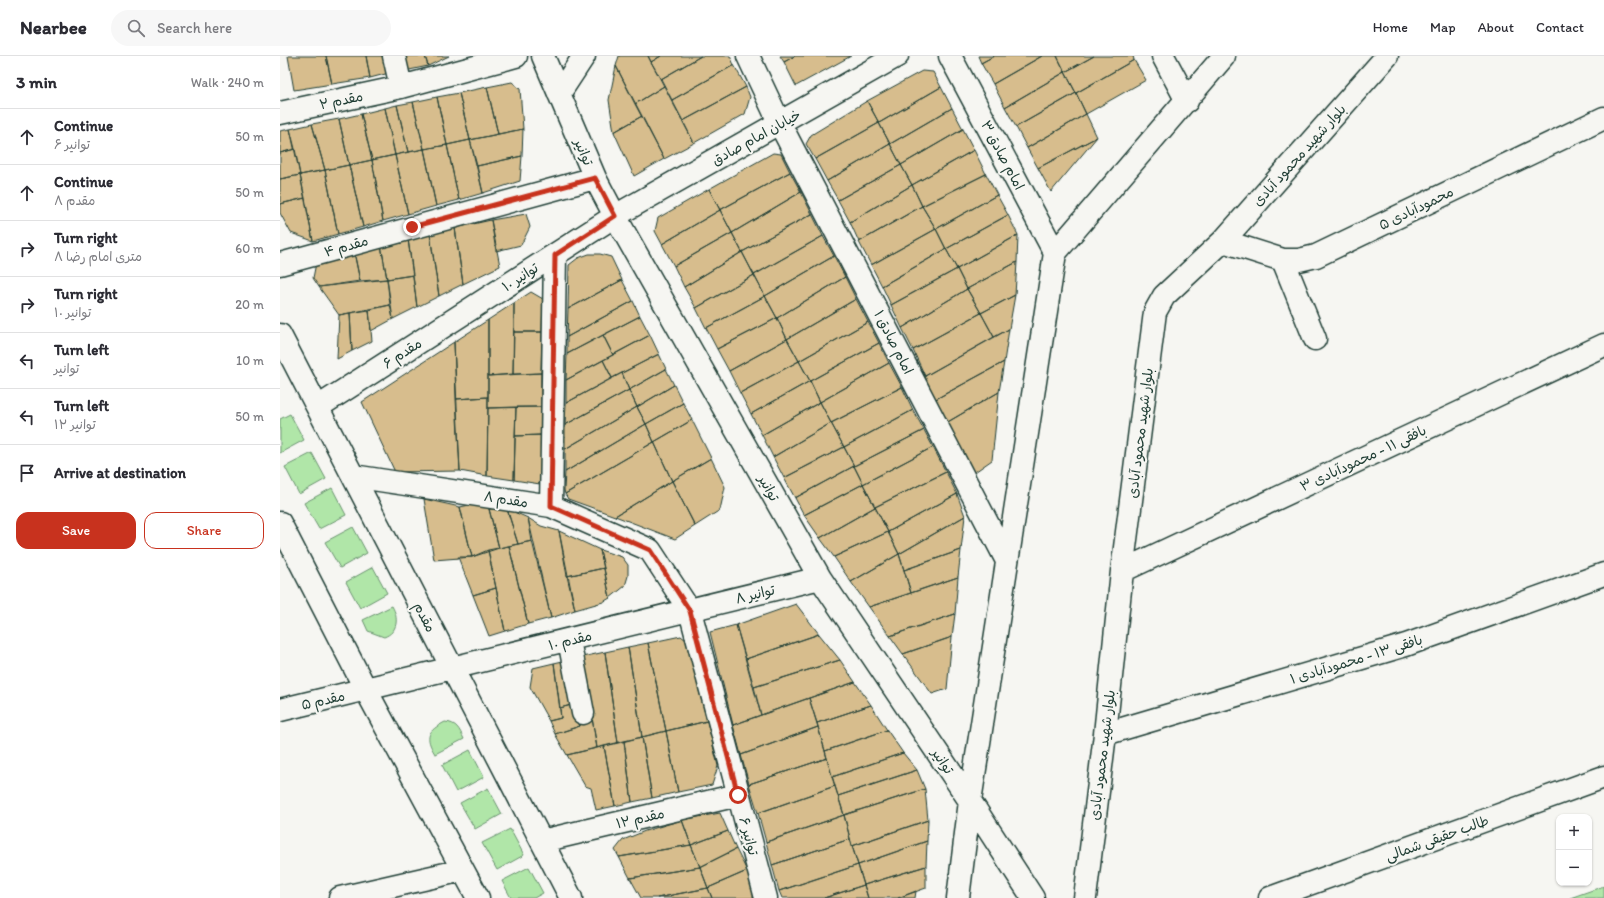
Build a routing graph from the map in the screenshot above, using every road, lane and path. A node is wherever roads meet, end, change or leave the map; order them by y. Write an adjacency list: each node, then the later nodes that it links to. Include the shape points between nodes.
1 (394, 56): 11 (street)
2 (516, 56): 11 (street, مقدم ۲)
3 (543, 56): 12 (street, توانیر)
4 (584, 56): 12 (street)
5 (748, 56): 16 (street, امام صادق ۱)
6 (897, 56): 16 (street, خیابان امام صادق)
7 (950, 56): 20 (street, امام صادق ۳)
8 (1163, 56): 13 (street)
9 (1224, 56): 13 (street)
10 (1386, 56): 19 (street, بلوار شهید محمود آبادی)
11 (401, 87): 14 (street, مقدم ۲)
12 (560, 94): 17 (street, توانیر)
13 (1187, 101): 20 (street)
14 (280, 112)
15 (1604, 118): 22 (street, محمودآبادی ۵, via 1316,256)
16 (780, 124): 18 (street, خیابان امام صادق); 32 (street, امام صادق ۱)
17 (595, 178): 18 (street, توانیر); 23 (street, مقدم ۴)
18 (615, 216): 21 (street, توانیر ۱۰); 35 (street, توانیر)
19 (1223, 241): 22 (street, محمودآبادی ۵); 33 (street, بلوار شهید محمود آبادی, via 1164,296 1155,312)
20 (1055, 253): 32 (street)
21 (555, 255): 24 (street, توانیر ۱۰); 30 (street)
22 (1283, 260): 26 (street)
23 (280, 264)
24 (486, 300): 28 (street, مقدم ۶)
25 (280, 335): 28 (street, مقدم)
26 (1315, 338)
27 (1604, 345): 33 (street, بافقی ۱۱ - محمودآبادی ۳)
28 (318, 407): 29 (street, مقدم)
29 (353, 476): 30 (street, مقدم ۸); 38 (street, مقدم)
30 (551, 506): 36 (street, مقدم ۸, via 650,550)
31 (280, 523): 39 (street)
32 (1007, 561): 45 (street)
33 (1122, 571): 42 (street, بلوار شهید محمود آبادی)
34 (1604, 574): 42 (street, بافقی ۱۳ - محمودآبادی ۱, via 1406,645)
35 (820, 578): 36 (street, توانیر ۸); 45 (street, توانیر)
36 (690, 611): 37 (street, مقدم ۱۰); 44 (street, توانیر ۶)
37 (569, 640): 38 (street, مقدم ۱۰); 41 (street)
38 (452, 670): 39 (street, مقدم ۱۰); 46 (street, مقدم)
39 (366, 690): 40 (street, مقدم ۵); 47 (street)
40 (280, 710)
41 (583, 712)
42 (1105, 734): 54 (street, بلوار شهید محمود آبادی)
43 (1604, 777): 55 (street, طالب حقیقی شمالی)
44 (738, 795): 46 (street, مقدم ۱۲); 51 (street, توانیر ۶)
45 (970, 801): 52 (street); 53 (street, توانیر)
46 (542, 841): 50 (street, مقدم)
47 (463, 870): 48 (street); 49 (street)
48 (340, 898)
49 (478, 898)
50 (571, 898)
51 (766, 898)
52 (958, 898)
53 (1033, 898)
54 (1085, 898)
55 (1270, 898)

